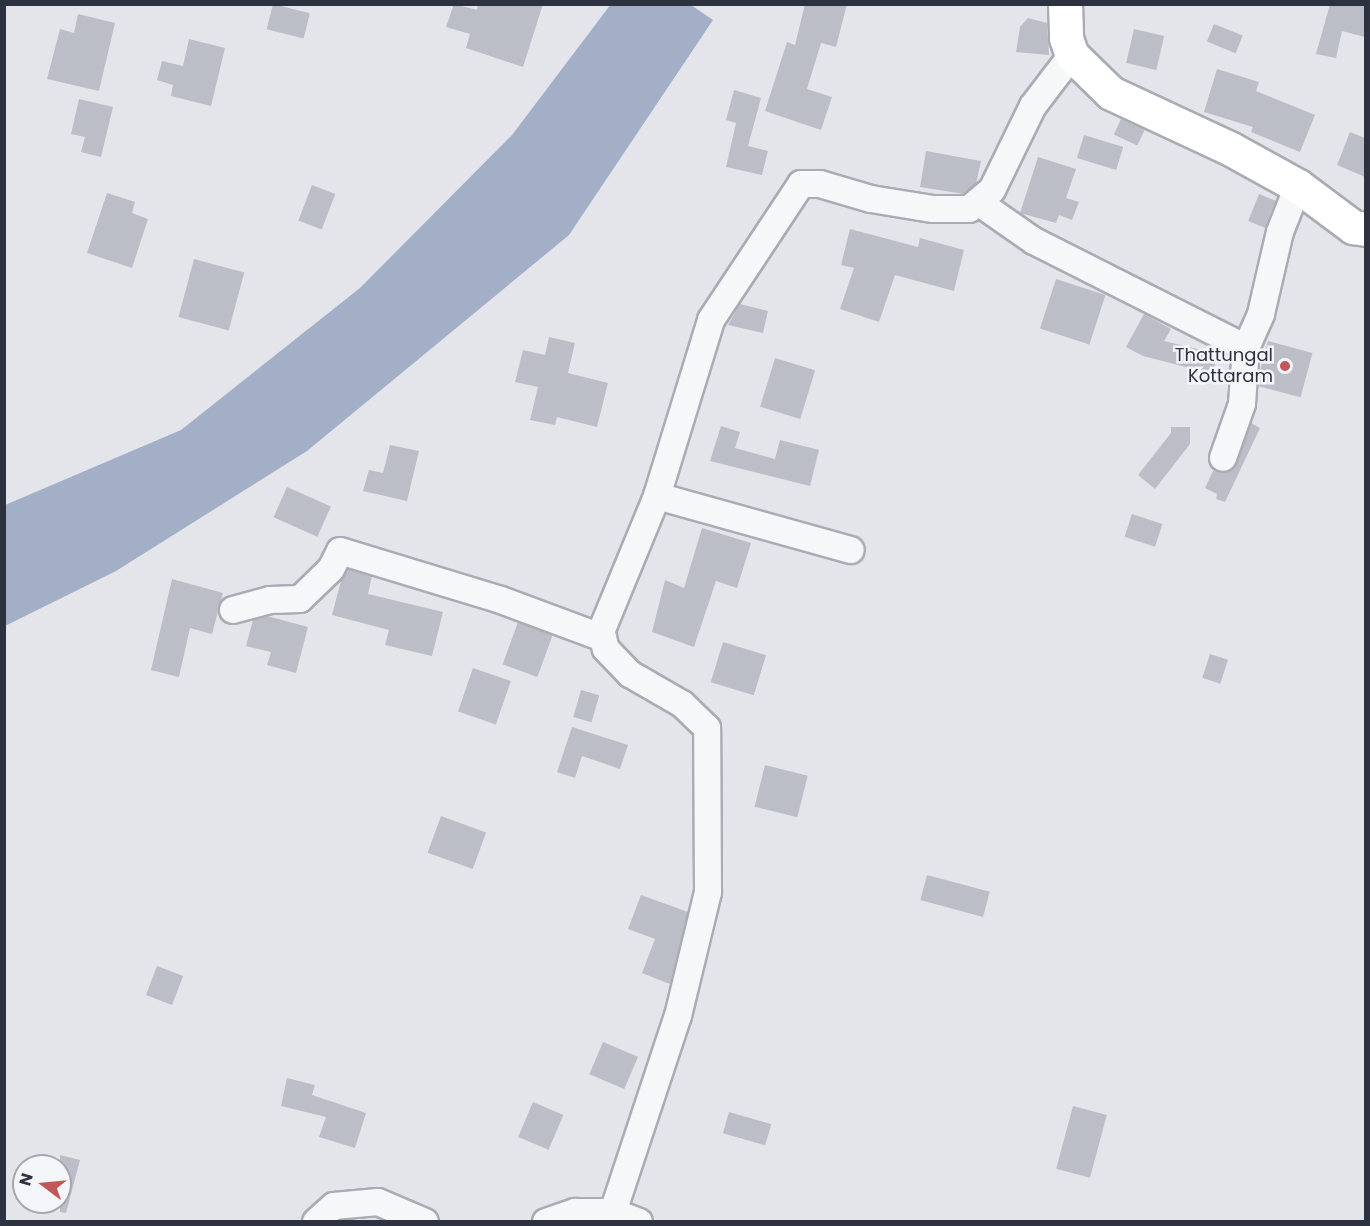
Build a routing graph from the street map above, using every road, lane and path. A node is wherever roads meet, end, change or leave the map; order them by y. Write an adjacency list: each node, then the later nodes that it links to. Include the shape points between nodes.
1 (1065, 4): 2 (main road, via 1066,38)
2 (1072, 55): 3 (main road, via 1111,93 1231,149); 4 (street, via 1034,106 992,190)
3 (1298, 186): 5 (main road, via 1353,227); 6 (street, via 1280,232 1260,314)
4 (978, 202): 6 (street, via 1034,241); 8 (street, via 969,209 933,209 871,199 820,184 801,184 711,320)
5 (1365, 229)
6 (1246, 348): 7 (street, via 1242,404)
7 (1223, 458)
8 (657, 496): 9 (street); 11 (street, via 601,632)
9 (851, 550)
10 (233, 610): 11 (street, via 270,600 300,599 331,569 339,551 501,600)
11 (603, 638): 12 (street, via 606,649 630,674 682,704 707,728 708,771 708,892 678,1016)
12 (614, 1212): 15 (street, via 574,1212); 16 (street)
13 (315, 1221): 14 (street, via 334,1206 378,1202)
14 (425, 1221)
15 (546, 1221)
16 (639, 1221)

